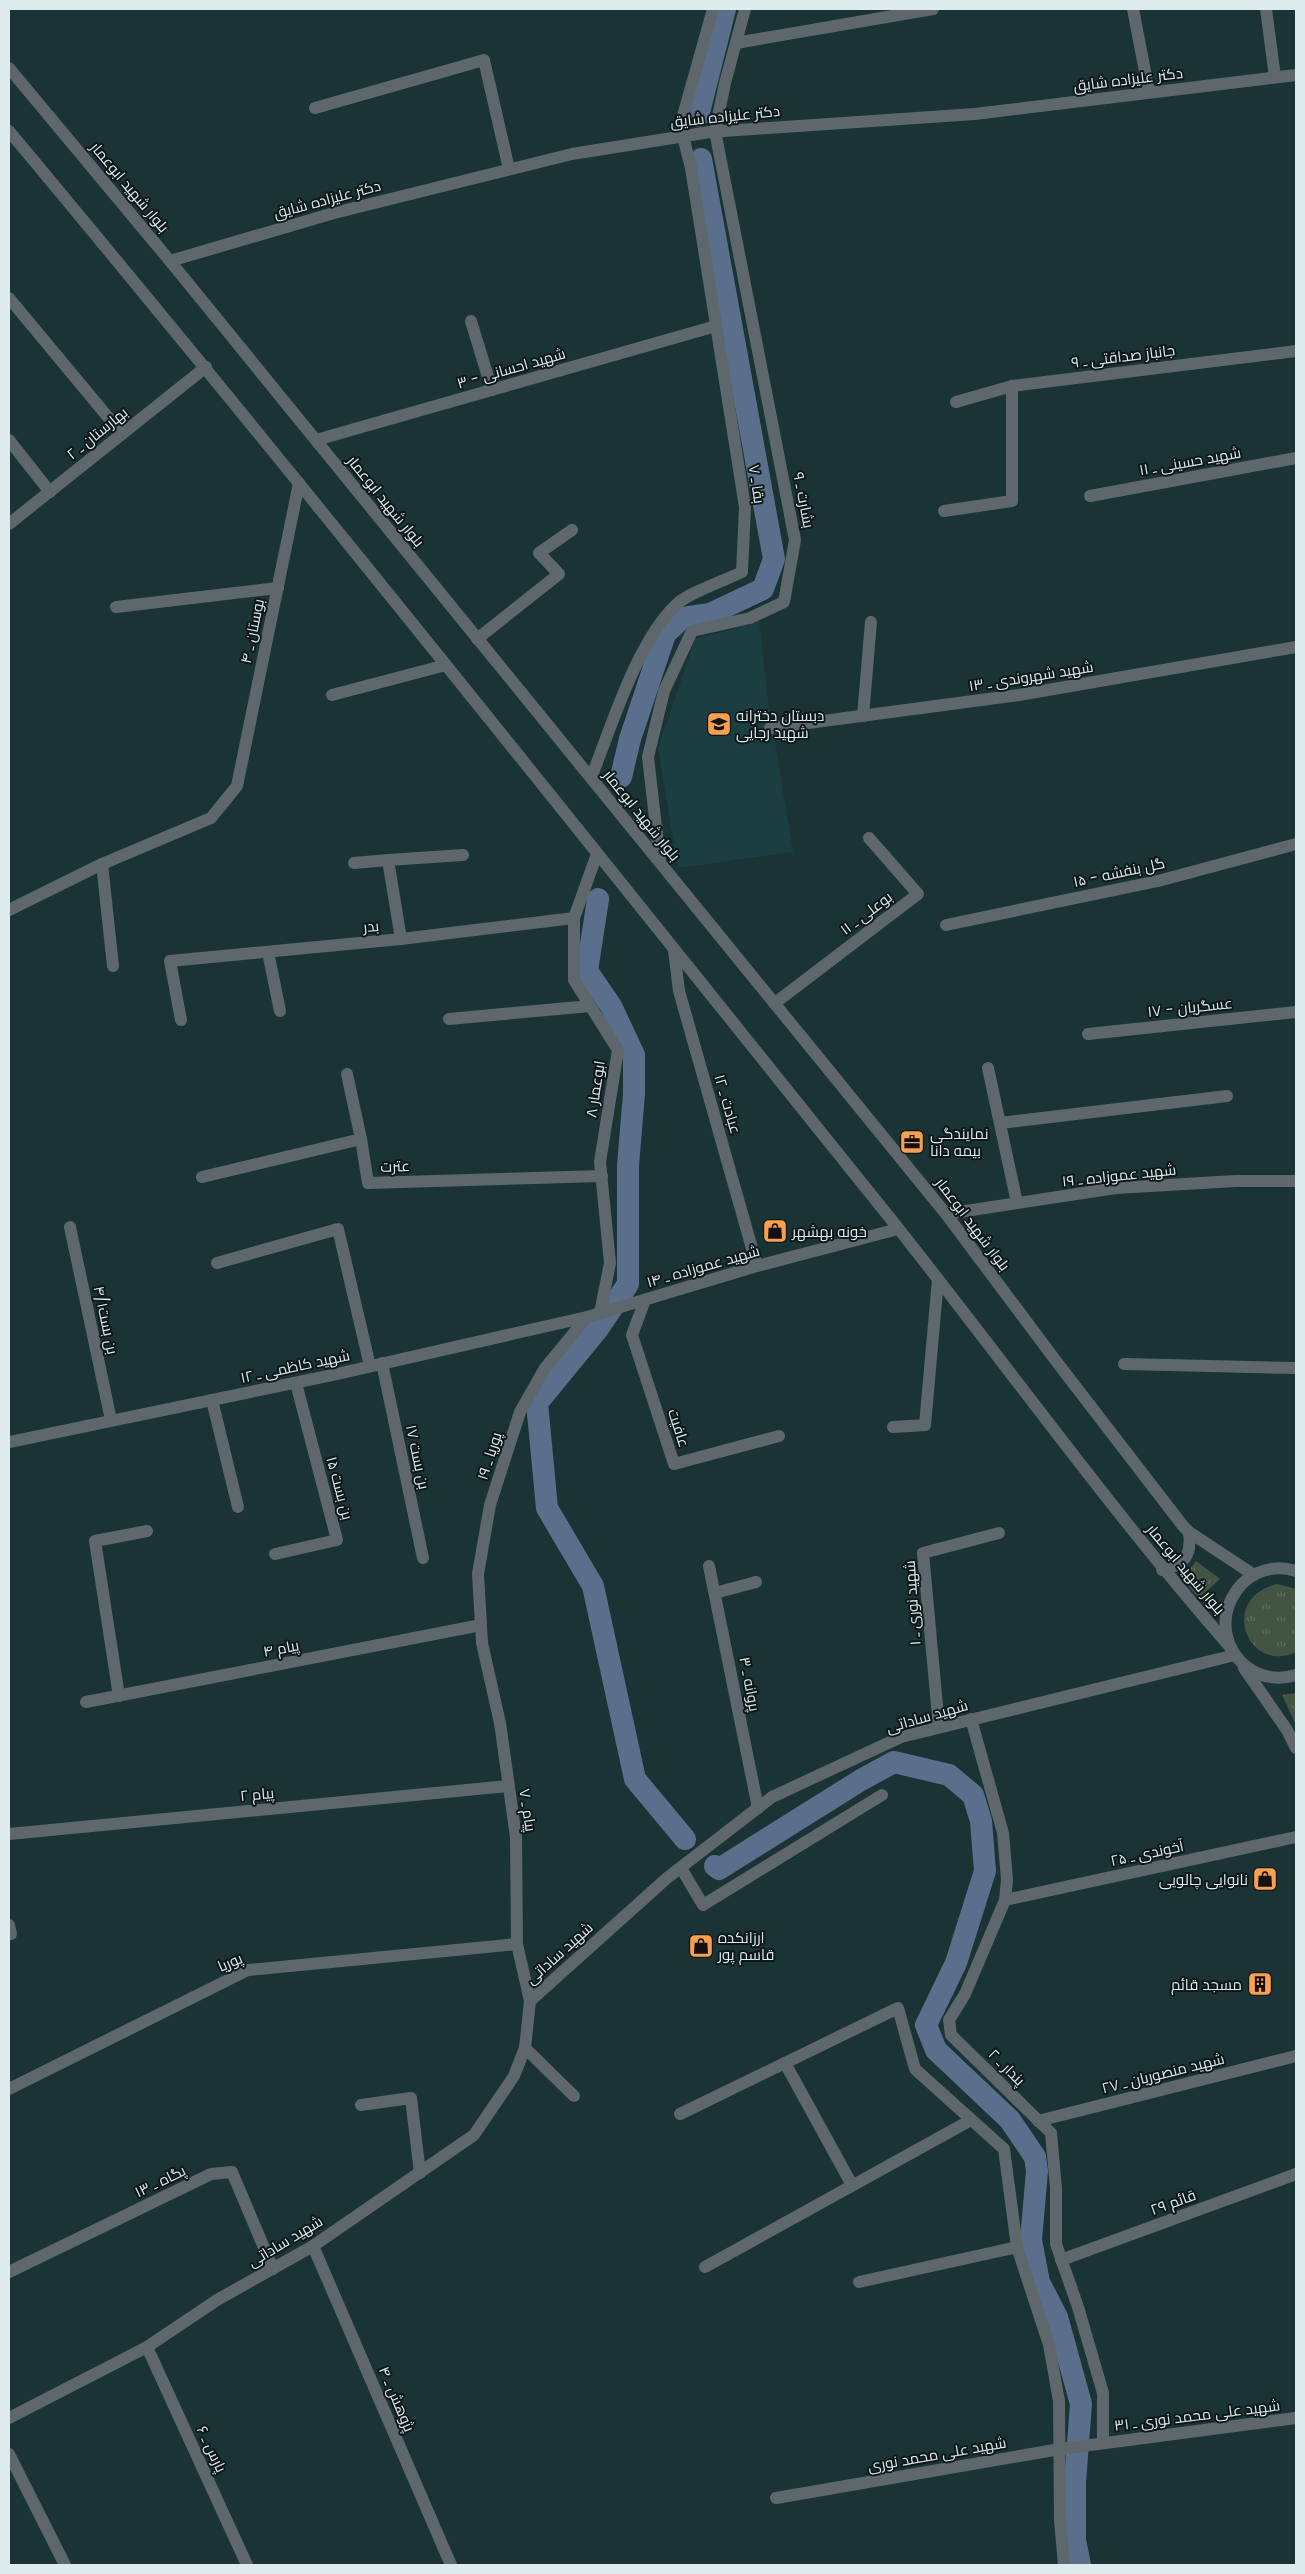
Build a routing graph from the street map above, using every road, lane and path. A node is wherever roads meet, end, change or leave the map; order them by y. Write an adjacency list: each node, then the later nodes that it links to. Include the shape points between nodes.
1 (713, 9): 14 (street)
2 (746, 9): 6 (street)
3 (933, 9): 6 (street)
4 (1133, 9): 10 (street)
5 (1266, 9): 9 (street)
6 (736, 43): 13 (street)
7 (9, 68): 16 (street, بلوار شهید ابوعمار)
8 (1296, 75): 9 (street, دکتر علیزاده شایق)
9 (1275, 77): 10 (street, دکتر علیزاده شایق)
10 (1149, 92): 13 (street, دکتر علیزاده شایق, via 975,114)
11 (315, 108): 15 (street, via 484,60)
12 (9, 131): 21 (street, بلوار شهید ابوعمار)
13 (715, 131): 14 (street, دکتر علیزاده شایق); 51 (street, بشارت ـ ۹, via 795,540 784,602 750,618 692,631 664,691 648,757)
14 (680, 136): 15 (street, دکتر علیزاده شایق, via 572,154); 19 (street, بقا ـ ۷, via 691,168)
15 (509, 169): 16 (street, دکتر علیزاده شایق, via 334,213)
16 (170, 261): 27 (street, بلوار شهید ابوعمار)
17 (9, 298): 25 (street)
18 (471, 321): 23 (street)
19 (716, 326): 23 (street, شهید احسانی - ۳); 44 (street, بقا ـ ۷, via 744,507 742,572 678,603 655,631 633,672)
20 (1296, 351): 22 (street, جانباز صداقتی ـ ۹)
21 (206, 367): 25 (street, بهارستان ـ ۲); 29 (street, بلوار شهید ابوعمار)
22 (1012, 386): 24 (street, جانباز صداقتی ـ ۹); 32 (street, via 1012,501)
23 (492, 390): 27 (street, شهید احسانی - ۳)
24 (956, 402)
25 (122, 434): 30 (street, بهارستان ـ ۲)
26 (9, 440): 30 (street)
27 (316, 440): 38 (street, بلوار شهید ابوعمار)
28 (1296, 458): 31 (street, شهید حسینی ـ ۱۱)
29 (299, 483): 35 (street, بوستان ـ ۴); 40 (street, بلوار شهید ابوعمار)
30 (50, 492): 33 (street, بهارستان ـ ۲)
31 (1090, 496)
32 (944, 511)
33 (9, 524)
34 (572, 530): 38 (street, via 539,553 559,574)
35 (278, 588): 36 (street); 52 (street, بوستان ـ ۴, via 237,786 211,818)
36 (116, 607)
37 (871, 622): 42 (street)
38 (478, 639): 44 (street, بلوار شهید ابوعمار)
39 (1296, 647): 42 (street, شهید شهروندی ـ ۱۳, via 1019,696)
40 (446, 665): 41 (street); 47 (street, بلوار شهید ابوعمار)
41 (332, 695)
42 (863, 716): 43 (street, شهید شهروندی ـ ۱۳)
43 (770, 728)
44 (591, 778): 51 (street, بلوار شهید ابوعمار)
45 (869, 838): 60 (street, بوعلی ـ ۱۱, via 918,894)
46 (1296, 844): 55 (street, گل بنفشه - ۱۵, via 1158,881)
47 (598, 854): 54 (street, ابوعمار ۸); 57 (street, بلوار شهید ابوعمار)
48 (463, 855): 49 (street)
49 (388, 860): 50 (street); 56 (street)
50 (354, 863)
51 (660, 863): 60 (street, بلوار شهید ابوعمار)
52 (102, 864): 53 (street); 59 (street)
53 (9, 910)
54 (574, 918): 56 (street, بدر); 61 (street, ابوعمار ۸, via 574,980)
55 (946, 925)
56 (401, 939): 58 (street, بدر)
57 (674, 950): 78 (street, بلوار شهید ابوعمار); 80 (street, عبادت ـ ۱۲, via 679,991)
58 (268, 952): 62 (street); 65 (street, بدر, via 170,961)
59 (113, 966)
60 (775, 1004): 76 (street, بلوار شهید ابوعمار)
61 (590, 1006): 64 (street); 72 (street, ابوعمار ۸, via 618,1050 600,1162)
62 (280, 1011)
63 (1296, 1012): 66 (street, عسگریان - ۱۷)
64 (449, 1019)
65 (181, 1020)
66 (1088, 1034)
67 (988, 1068): 70 (street)
68 (347, 1074): 71 (street)
69 (1227, 1096): 70 (street)
70 (1000, 1123): 75 (street)
71 (360, 1139): 72 (street, عترت, via 368,1183); 73 (street)
72 (602, 1176): 83 (street, ابوعمار ۸, via 610,1263)
73 (202, 1177)
74 (1296, 1181): 75 (street, شهید عموزاده ـ ۱۹, via 1116,1188)
75 (1017, 1203): 76 (street, شهید عموزاده ـ ۱۹)
76 (946, 1214): 96 (street, بلوار شهید ابوعمار)
77 (70, 1228): 90 (street, بن بست۴/۱)
78 (898, 1229): 80 (street, شهید عموزاده ـ ۱۴); 81 (street, بلوار شهید ابوعمار)
79 (217, 1263): 85 (street, بن بست ۱۷, via 338,1229)
80 (757, 1266): 82 (street, شهید عموزاده ـ ۱۴)
81 (938, 1278): 91 (street, via 925,1425); 101 (street, بلوار شهید ابوعمار)
82 (645, 1300): 83 (street, شهید عموزاده ـ ۱۴); 92 (street, عافیت, via 632,1335 674,1464)
83 (600, 1313): 84 (street, شهید کاظمی ـ ۱۲)
84 (586, 1317): 85 (street, شهید کاظمی ـ ۱۲); 106 (street, پوریا ـ ۱۹, via 545,1368 520,1412 490,1505 478,1574)
85 (376, 1364): 88 (street, شهید کاظمی ـ ۱۲); 99 (street, بن بست ۱۷)
86 (1124, 1364): 87 (street)
87 (1296, 1368)
88 (296, 1383): 89 (street, شهید کاظمی ـ ۱۲); 98 (street, بن بست ۱۵, via 337,1540)
89 (212, 1400): 90 (street, شهید کاظمی ـ ۱۲); 94 (street)
90 (111, 1420): 93 (street, شهید کاظمی ـ ۱۲)
91 (893, 1427)
92 (779, 1436)
93 (9, 1442)
94 (238, 1507)
95 (147, 1531): 109 (street, via 96,1541)
96 (1189, 1532): 101 (street, via 1190,1546 1186,1558 1176,1567); 103 (street, بلوار شهید ابوعمار)
97 (999, 1533): 112 (street, شهید نوری ـ ۱, via 923,1553)
98 (275, 1554)
99 (423, 1558)
100 (709, 1566): 105 (street, پروانه ـ ۳)
101 (1162, 1570): 107 (street, بلوار شهید ابوعمار)
102 (1296, 1571): 103 (street, via 1270,1569)
103 (1254, 1575): 107 (street, via 1240,1585 1226,1615 1225,1632)
104 (756, 1582): 105 (street)
105 (715, 1593): 116 (street, پروانه ـ ۳)
106 (481, 1625): 109 (street, پیام ۴); 114 (street, پیام ـ ۷, via 500,1723)
107 (1235, 1655): 108 (street, via 1254,1672 1270,1678); 111 (street, شهید ساداتی); 113 (street)
108 (1296, 1675)
109 (119, 1696): 110 (street, پیام ۴)
110 (86, 1702)
111 (971, 1720): 112 (street, شهید ساداتی); 120 (street, پندار ـ ۲, via 1003,1833 1007,1880)
112 (939, 1727): 116 (street, شهید ساداتی, via 901,1736 772,1797)
113 (1296, 1748)
114 (508, 1786): 117 (street, پیام ۲); 121 (street, پیام ـ ۷, via 516,1837)
115 (882, 1795): 119 (street, via 702,1905)
116 (758, 1808): 119 (street, شهید ساداتی)
117 (9, 1834)
118 (1296, 1837): 120 (street, آخوندی ـ ۲۵)
119 (681, 1868): 122 (street, شهید ساداتی)
120 (1005, 1900): 131 (street, پندار ـ ۲, via 965,1994 949,2020 951,2035)
121 (517, 1944): 122 (street, پیام ـ ۷); 126 (street, پوریا, via 248,1970)
122 (530, 2001): 123 (street, شهید ساداتی)
123 (525, 2048): 127 (street); 132 (street, شهید ساداتی, via 514,2076 474,2135)
124 (1296, 2056): 131 (street, شهید منصوریان ـ ۲۷)
125 (786, 2063): 129 (street); 130 (street, via 898,2008 915,2069); 134 (street)
126 (9, 2089)
127 (574, 2096)
128 (361, 2105): 132 (street, via 412,2098)
129 (680, 2114)
130 (971, 2120): 134 (street); 136 (street, via 1004,2149)
131 (1038, 2120): 137 (street, پندار ـ ۲, via 1051,2133 1056,2188 1056,2244)
132 (420, 2173): 135 (street, شهید ساداتی)
133 (1296, 2174): 137 (street, قائم ۲۹)
134 (852, 2185): 138 (street)
135 (313, 2246): 139 (street, شهید ساداتی); 151 (street, پژوهش ـ ۴)
136 (1016, 2247): 141 (street); 146 (street, via 1049,2345 1059,2401)
137 (1061, 2260): 145 (street, پندار ـ ۲, via 1103,2393)
138 (705, 2267)
139 (272, 2269): 140 (street, پگاه ـ ۱۳, via 232,2172 211,2174); 142 (street, شهید ساداتی, via 217,2300)
140 (9, 2272)
141 (859, 2282)
142 (147, 2347): 143 (street, شهید ساداتی); 150 (street, پارس ـ ۶)
143 (9, 2418)
144 (1296, 2418): 145 (street, شهید علی محمد نوری ـ ۳۱)
145 (1103, 2443): 146 (street, شهید علی محمد نوری)
146 (1060, 2449): 148 (street, شهید علی محمد نوری); 152 (street)
147 (9, 2454): 149 (street)
148 (776, 2498)
149 (65, 2565)
150 (247, 2565)
151 (451, 2565)
152 (1064, 2565)

